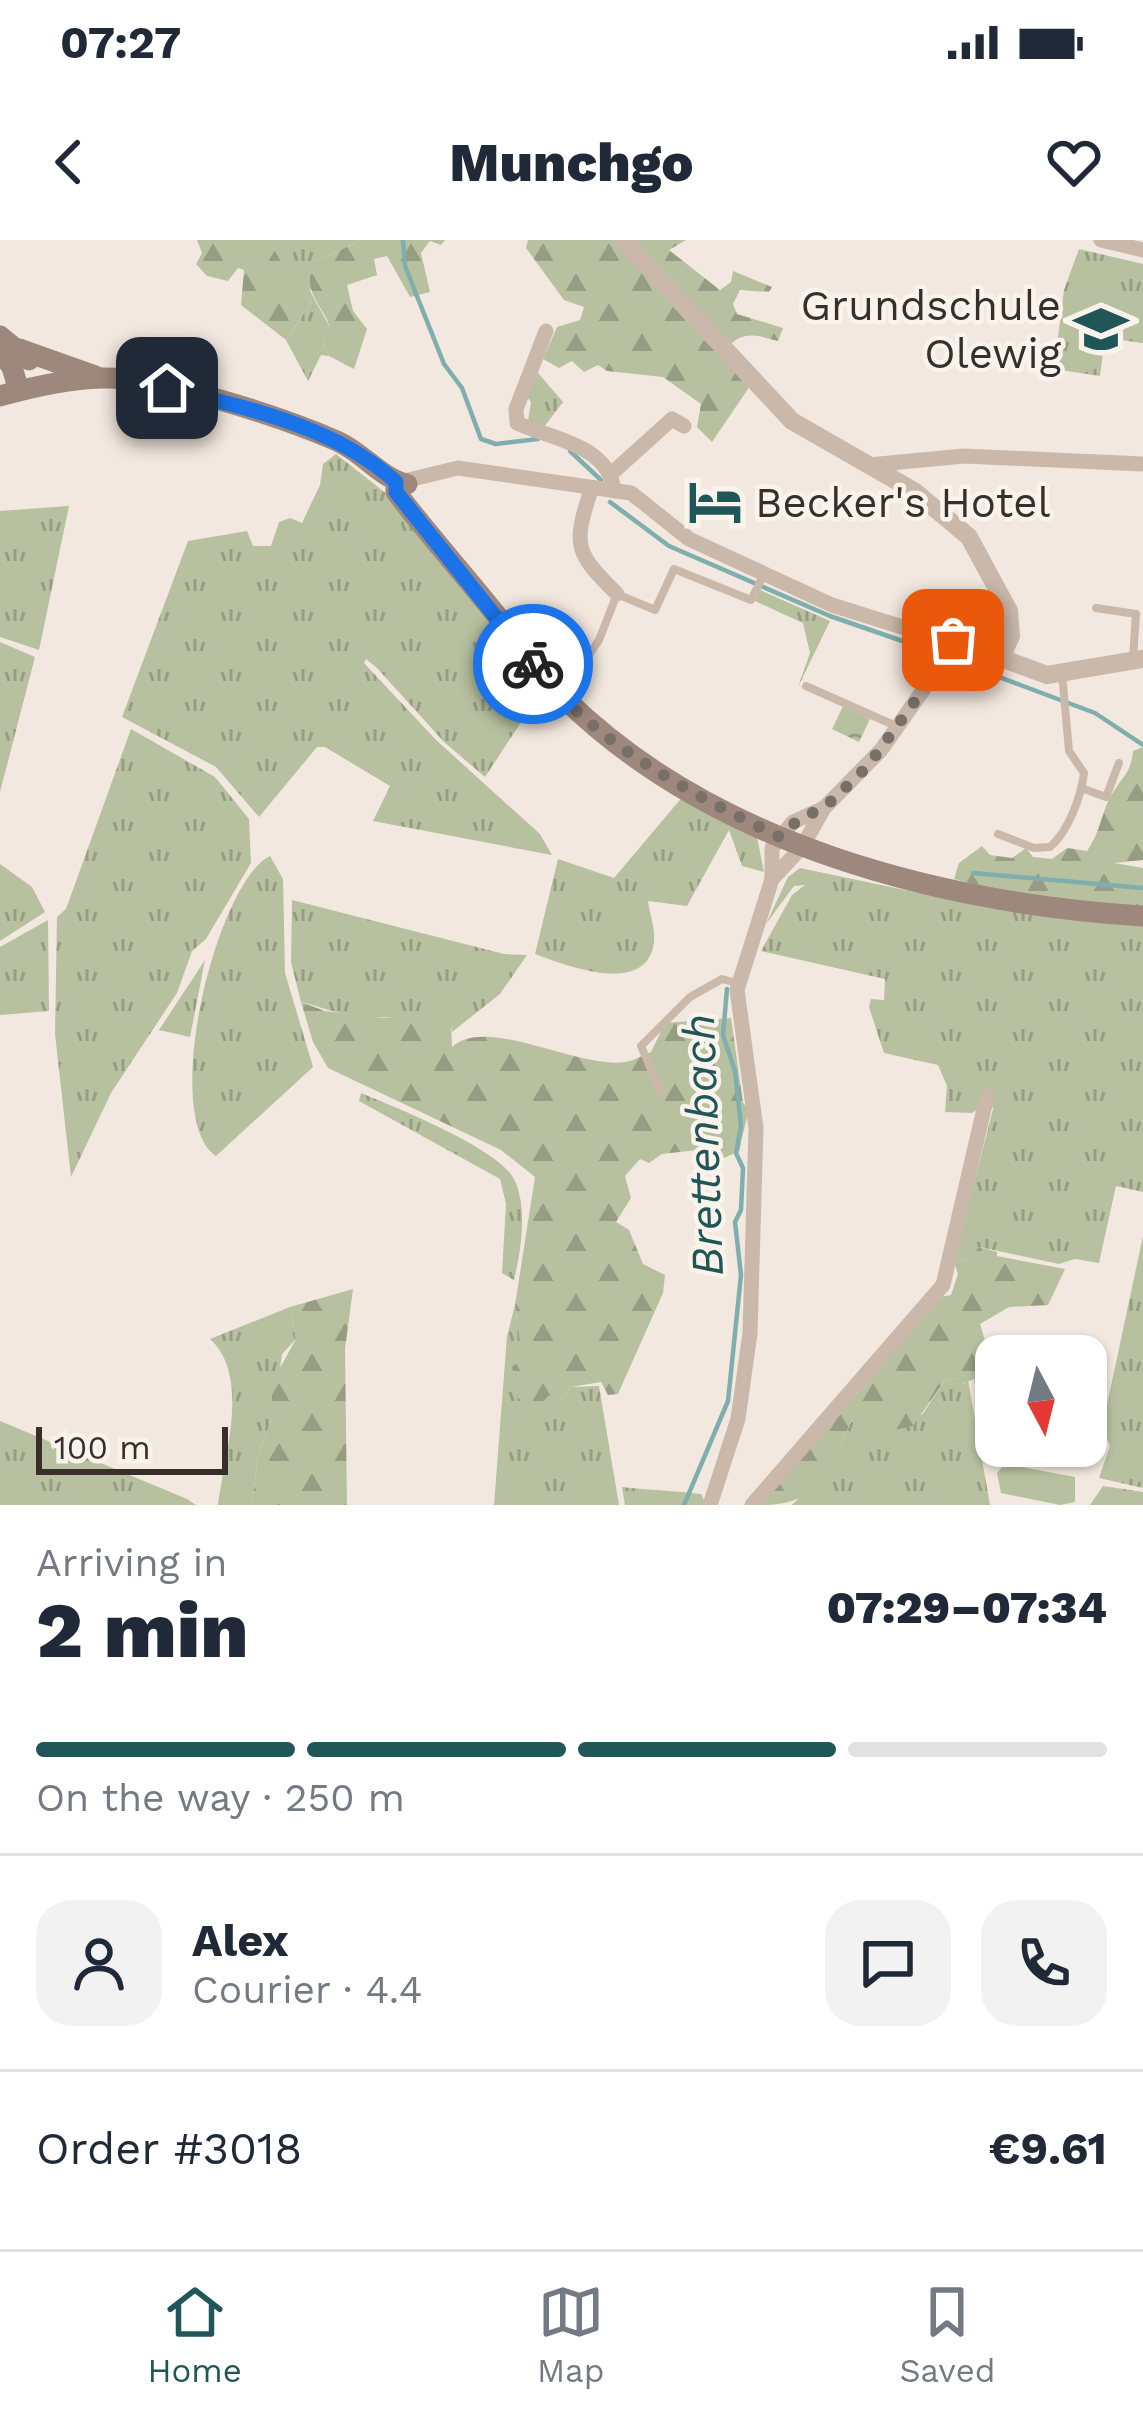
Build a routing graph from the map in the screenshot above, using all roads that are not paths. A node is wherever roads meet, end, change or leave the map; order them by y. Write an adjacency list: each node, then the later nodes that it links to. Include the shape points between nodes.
1 (623, 240): 10 (street, via 779,409)
2 (1101, 240): 3 (street)
3 (1143, 250)
4 (545, 331): 12 (street, via 517,423 567,440)
5 (6, 345): 6 (main road); 7 (main road, via 37,370)
6 (100, 378): 7 (main road); 11 (main road, via 167,388 310,430 363,454)
7 (20, 391)
8 (684, 426): 12 (street, via 661,424)
9 (1143, 464): 10 (street, via 964,456)
10 (869, 465): 18 (street, via 969,537 1009,611 1011,636)
11 (396, 482): 13 (street, via 458,468); 22 (main road, via 425,508)
12 (612, 483): 13 (street); 14 (street)
13 (591, 490): 15 (street, via 579,548)
14 (761, 579): 15 (lane, via 751,600 674,569 655,610); 17 (street)
15 (617, 594): 22 (lane, via 599,640)
16 (1096, 608): 19 (lane, via 1136,614)
17 (950, 652): 18 (street); 23 (street)
18 (1000, 658): 20 (street)
19 (1138, 659): 20 (street)
20 (1062, 683): 25 (lane)
21 (806, 686): 23 (lane)
22 (561, 696): 28 (main road, via 692,790)
23 (897, 727): 26 (street)
24 (1119, 763): 25 (lane, via 1106,797)
25 (1081, 788): 27 (lane, via 1050,847)
26 (824, 808): 28 (street); 29 (street)
27 (998, 833)
28 (780, 837): 29 (main road); 30 (street, via 770,855)
29 (802, 847): 30 (street); 31 (main road, via 948,891)
30 (772, 879): 32 (street)
31 (1143, 916)
32 (738, 984): 33 (lane, via 722,979 690,997 641,1046); 35 (street, via 756,1128 750,1333 738,1419)
33 (661, 1093)
34 (987, 1096): 36 (street, via 943,1285)
35 (710, 1505)
36 (752, 1505)

